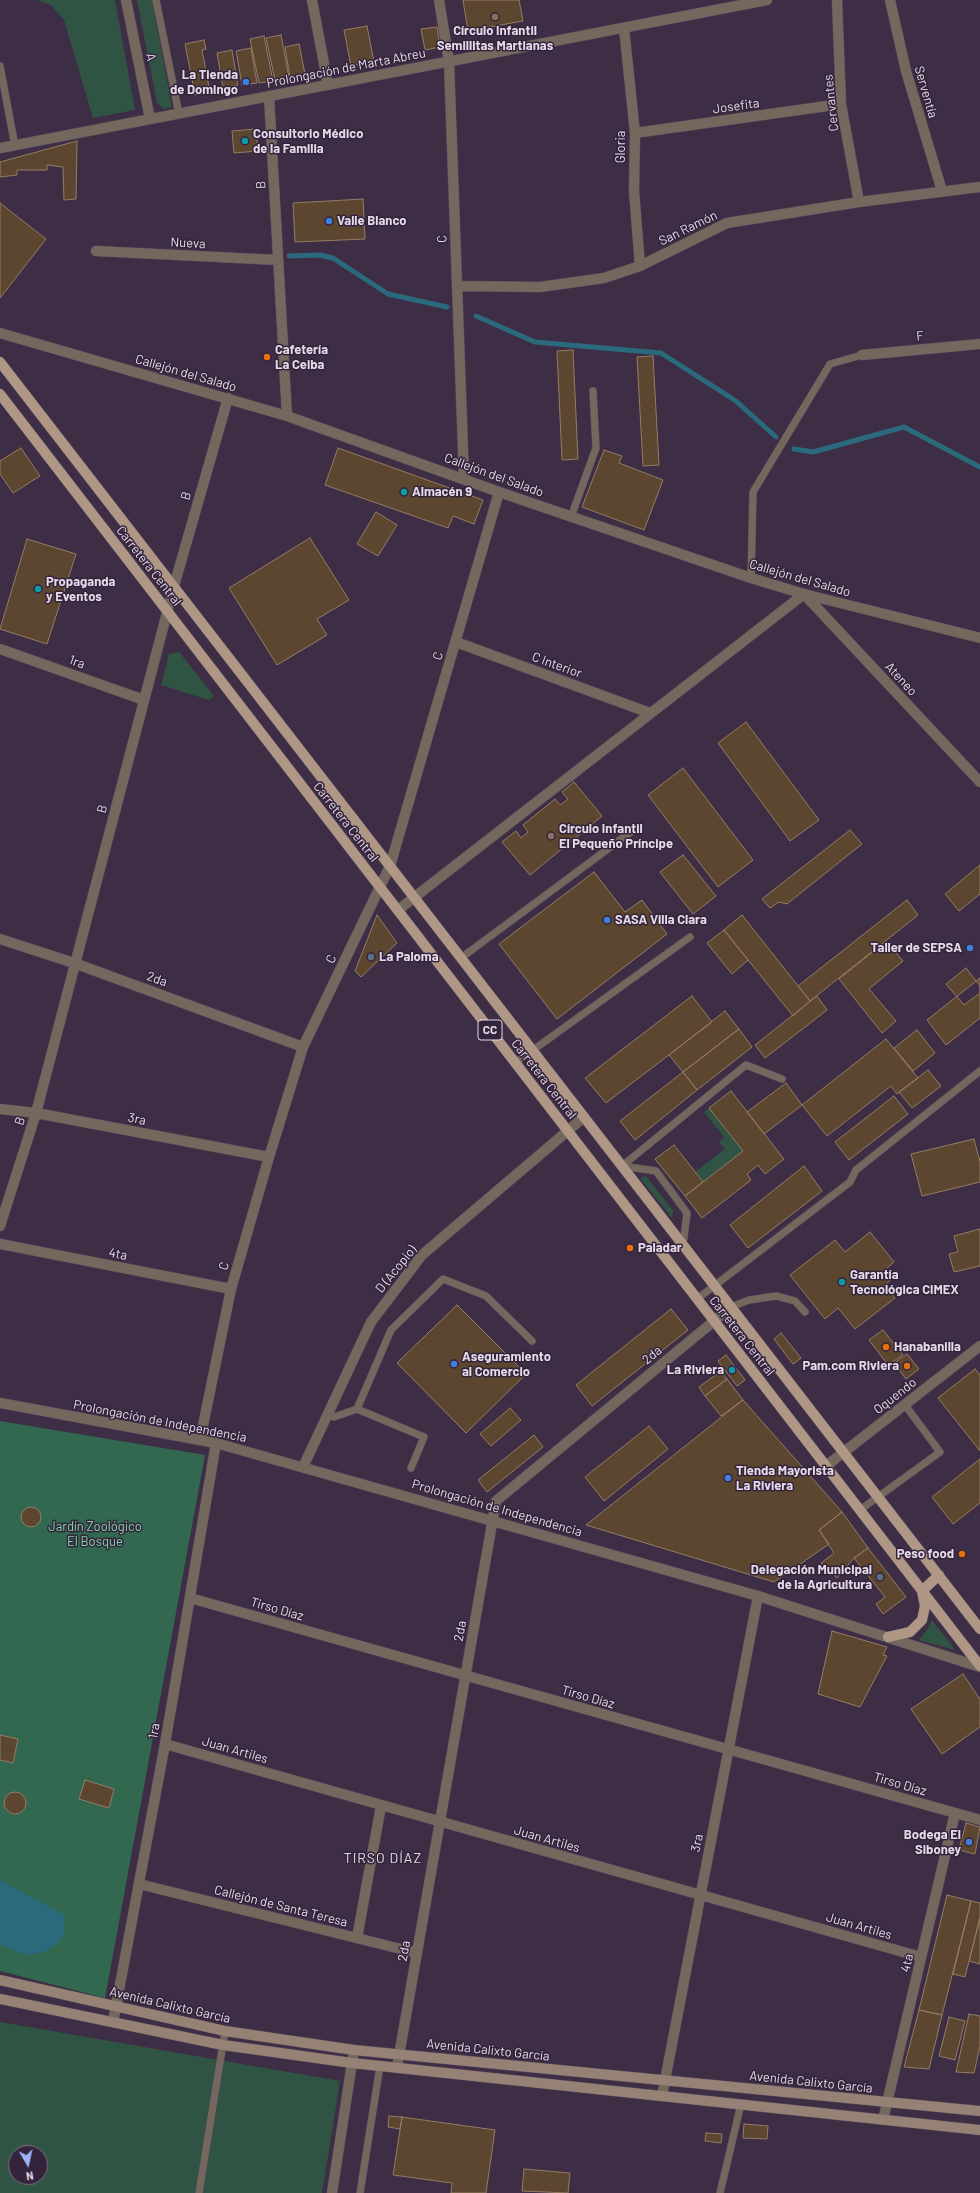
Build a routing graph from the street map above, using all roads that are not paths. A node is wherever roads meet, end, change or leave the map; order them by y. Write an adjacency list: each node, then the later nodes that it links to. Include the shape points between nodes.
1 (126, 0): 15 (street, A)
2 (156, 0): 14 (lane)
3 (312, 0): 11 (street)
4 (439, 0): 9 (street, C)
5 (767, 0): 8 (street, Prolongación de Marta Abreu)
6 (837, 0): 13 (street, Cervantes)
7 (890, 0): 20 (street, Serventía, via 906,71)
8 (624, 28): 9 (street, Prolongación de Marta Abreu); 16 (street, Gloria)
9 (449, 62): 11 (street, Prolongación de Marta Abreu); 25 (street, C)
10 (0, 66): 17 (lane)
11 (328, 85): 12 (street, Prolongación de Marta Abreu)
12 (269, 96): 14 (street, Prolongación de Marta Abreu); 23 (street, B)
13 (841, 104): 16 (street, Josefita); 21 (street, Cervantes)
14 (179, 114): 15 (street, Prolongación de Marta Abreu)
15 (150, 119): 17 (street, Prolongación de Marta Abreu)
16 (635, 133): 24 (street, Gloria, via 634,191)
17 (15, 146): 18 (street, Prolongación de Marta Abreu)
18 (0, 148)
19 (980, 187): 20 (street, San Ramón)
20 (942, 190): 21 (street, San Ramón)
21 (859, 202): 24 (street, San Ramón, via 727,223)
22 (96, 251): 23 (street, Nueva)
23 (278, 260): 33 (street, B)
24 (640, 266): 25 (street, San Ramón, via 604,278 540,287)
25 (457, 286): 34 (street, C)
26 (0, 333): 32 (street, Callejón del Salado)
27 (980, 344): 28 (street, F)
28 (862, 355): 37 (lane, via 830,364 753,492)
29 (0, 362): 38 (main road, Carretera Central / CC)
30 (593, 391): 36 (lane, via 596,448)
31 (0, 394): 40 (main road, Carretera Central / CC)
32 (228, 398): 33 (street, Callejón del Salado); 38 (street, B)
33 (287, 416): 34 (street, Callejón del Salado)
34 (464, 478): 35 (street, Callejón del Salado)
35 (499, 492): 36 (street, Callejón del Salado); 42 (street, C)
36 (571, 517): 37 (street, Callejón del Salado)
37 (751, 578): 39 (street, Callejón del Salado)
38 (174, 586): 40 (street, B); 48 (main road, Carretera Central / CC)
39 (804, 594): 41 (street, Callejón del Salado); 45 (street); 46 (street, Ateneo)
40 (168, 612): 44 (street, B); 49 (main road, Carretera Central / CC)
41 (980, 638)
42 (456, 642): 45 (street, C Interior); 48 (street, C)
43 (0, 649): 44 (street, 1ra)
44 (144, 700): 55 (street, B)
45 (650, 713): 50 (street)
46 (980, 782)
47 (632, 830): 54 (lane)
48 (390, 866): 49 (street, C); 50 (main road, Carretera Central / CC)
49 (380, 887): 51 (main road, Carretera Central / CC); 56 (street, C)
50 (414, 897): 51 (street); 54 (main road, Carretera Central / CC)
51 (398, 910): 58 (main road, Carretera Central / CC)
52 (690, 937): 57 (lane)
53 (0, 939): 55 (street, 2da)
54 (461, 958): 57 (main road, Carretera Central / CC)
55 (74, 963): 56 (street, 2da); 62 (street, B)
56 (303, 1047): 65 (street, C)
57 (533, 1050): 58 (lane); 63 (main road, Carretera Central / CC)
58 (515, 1063): 64 (main road, Carretera Central / CC)
59 (980, 1071): 70 (lane, via 856,1170 850,1182)
60 (782, 1079): 66 (lane, via 746,1065)
61 (0, 1109): 62 (street, 3ra)
62 (36, 1113): 65 (street, 3ra); 67 (street, B)
63 (584, 1117): 64 (street, D (Acopio)); 66 (main road, Carretera Central / CC)
64 (568, 1131): 72 (main road, Carretera Central / CC); 81 (street, D (Acopio), via 422,1255 371,1322)
65 (269, 1157): 71 (street, C)
66 (622, 1166): 69 (main road, Carretera Central / CC); 69 (lane, via 656,1171 687,1213)
67 (0, 1226)
68 (0, 1244): 71 (street, 4ta)
69 (684, 1245): 70 (main road, Carretera Central / CC)
70 (715, 1285): 72 (lane); 73 (main road, Carretera Central / CC)
71 (231, 1289): 82 (street, C)
72 (697, 1299): 75 (main road, Carretera Central / CC)
73 (731, 1307): 74 (lane, via 749,1300 776,1296 795,1301); 75 (street, 2da); 84 (main road, Carretera Central / CC)
74 (805, 1312)
75 (714, 1321): 85 (main road, Carretera Central / CC); 90 (street, 2da, via 496,1501)
76 (532, 1341): 80 (lane, via 486,1296 443,1279 391,1330)
77 (980, 1346): 79 (street, Oquendo)
78 (0, 1402): 82 (street, Prolongación de Independencia)
79 (905, 1405): 84 (street, Oquendo); 88 (lane, via 940,1452)
80 (357, 1409): 81 (lane, via 334,1417); 87 (lane, via 424,1437)
81 (328, 1414): 86 (street, D (Acopio))
82 (200, 1440): 83 (street, Prolongación de Independencia)
83 (216, 1443): 86 (street, Prolongación de Independencia); 94 (street, 1ra)
84 (844, 1453): 85 (street, Oquendo); 88 (main road, Carretera Central / CC)
85 (826, 1466): 89 (main road, Carretera Central / CC)
86 (303, 1467): 90 (street, Prolongación de Independencia)
87 (411, 1468)
88 (878, 1497): 89 (lane); 91 (main road, Carretera Central / CC)
89 (860, 1510): 92 (main road, Carretera Central / CC)
90 (492, 1520): 93 (street, Prolongación de Independencia); 98 (street, 2da)
91 (939, 1576): 92 (main road); 95 (main road, Carretera Central / CC)
92 (922, 1591): 96 (main road, via 925,1606 922,1620 910,1632); 97 (main road, Carretera Central / CC)
93 (758, 1596): 96 (street, Prolongación de Independencia); 100 (street, 3ra)
94 (190, 1598): 98 (street, Tirso Díaz); 99 (street, 1ra)
95 (980, 1629)
96 (888, 1637): 97 (street, Prolongación de Independencia)
97 (980, 1666)
98 (465, 1676): 100 (street, Tirso Díaz); 104 (street, 2da)
99 (165, 1744): 101 (street, Juan Artiles); 105 (street, 1ra)
100 (728, 1750): 102 (street, Tirso Díaz); 106 (street, 3ra)
101 (381, 1806): 104 (street, Juan Artiles); 107 (street)
102 (955, 1813): 103 (street, Tirso Díaz); 109 (street, 4ta)
103 (980, 1820)
104 (440, 1822): 106 (street, Juan Artiles); 108 (street, 2da)
105 (139, 1884): 107 (street, Callejón de Santa Teresa); 112 (street, 1ra)
106 (700, 1895): 109 (street, Juan Artiles); 121 (street, 3ra)
107 (357, 1938): 108 (street, Callejón de Santa Teresa)
108 (417, 1953): 117 (street, 2da)
109 (921, 1957): 123 (street, 4ta)
110 (0, 1980): 112 (main road, Avenida Calixto García)
111 (0, 1999): 113 (main road, Avenida Calixto García)
112 (116, 2006): 113 (street, 1ra); 114 (main road, Avenida Calixto García)
113 (113, 2022): 115 (main road, Avenida Calixto García)
114 (225, 2032): 115 (lane); 116 (main road, Avenida Calixto García)
115 (223, 2045): 118 (main road, Avenida Calixto García); 128 (lane)
116 (354, 2050): 117 (main road, Avenida Calixto García); 118 (street)
117 (399, 2055): 120 (street, 2da); 121 (main road, Avenida Calixto García)
118 (352, 2063): 119 (main road, Avenida Calixto García); 129 (street)
119 (380, 2066): 120 (main road, Avenida Calixto García); 130 (lane)
120 (397, 2067): 122 (main road, Avenida Calixto García)
121 (664, 2081): 122 (street, 3ra); 123 (main road, Avenida Calixto García)
122 (662, 2096): 124 (main road, Avenida Calixto García)
123 (887, 2102): 125 (main road, Avenida Calixto García); 126 (street, 4ta)
124 (741, 2104): 126 (main road, Avenida Calixto García); 131 (lane)
125 (980, 2111)
126 (883, 2120): 127 (main road, Avenida Calixto García)
127 (980, 2130)
128 (199, 2193)
129 (332, 2193)
130 (360, 2193)
131 (720, 2193)

